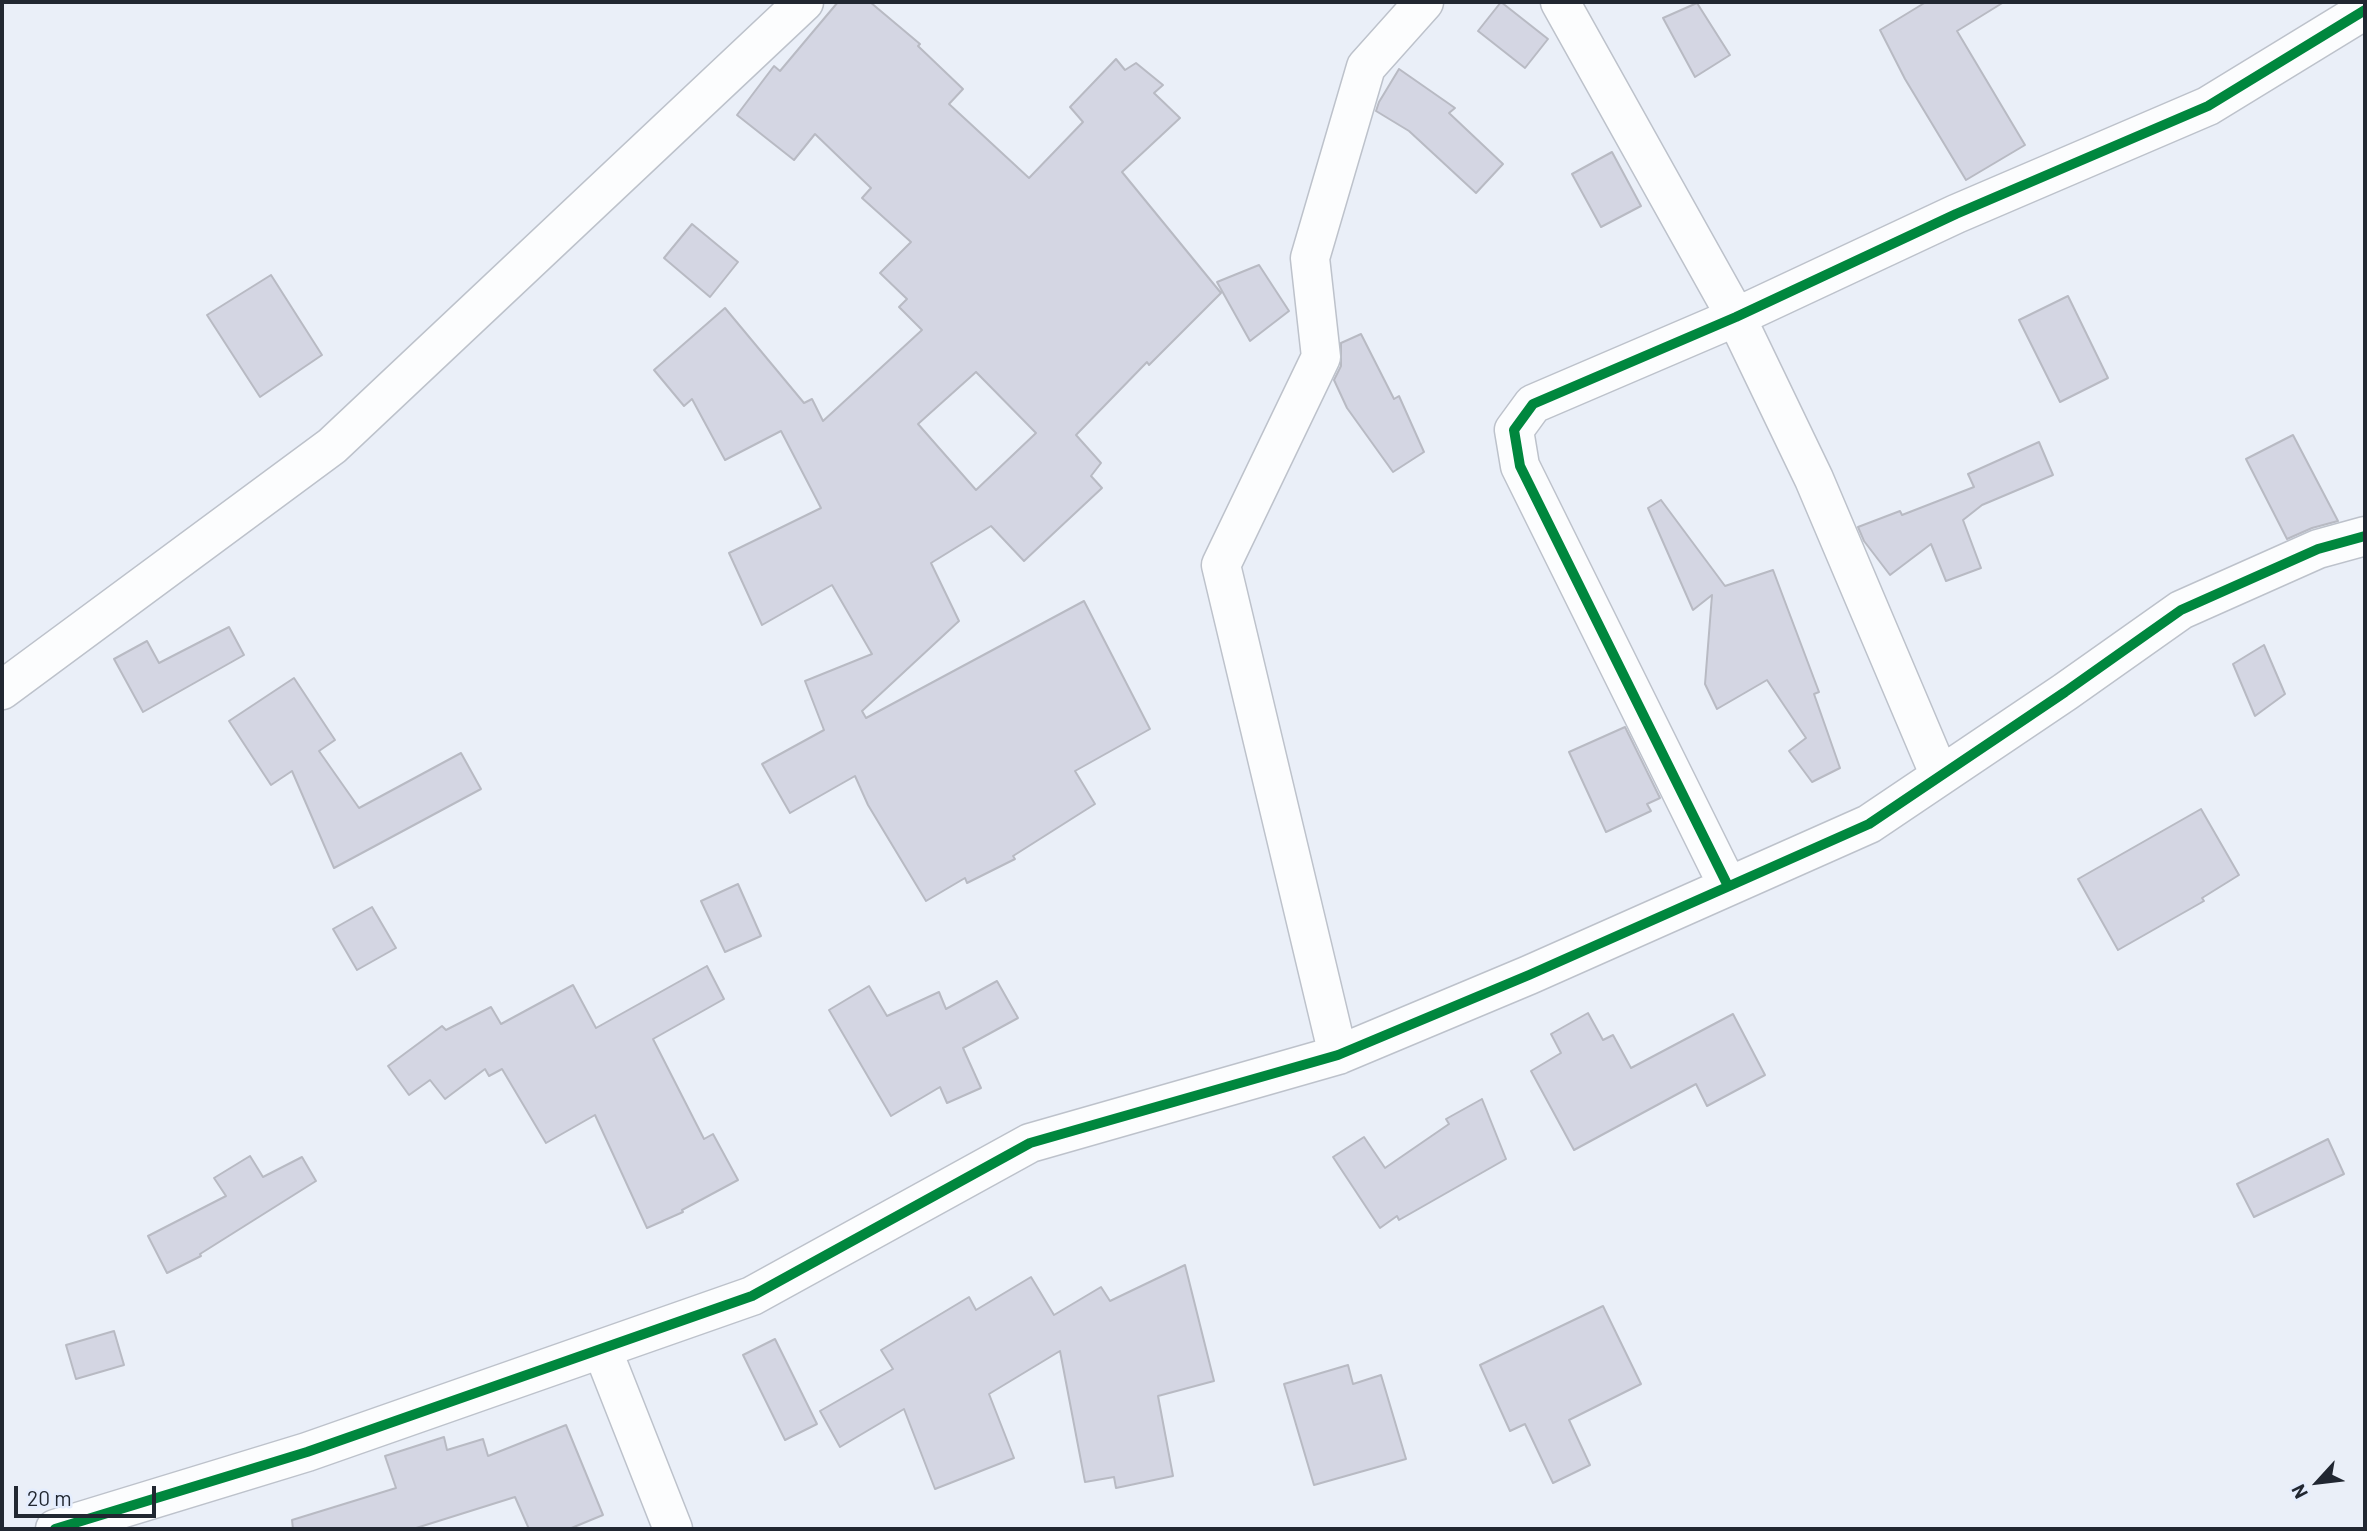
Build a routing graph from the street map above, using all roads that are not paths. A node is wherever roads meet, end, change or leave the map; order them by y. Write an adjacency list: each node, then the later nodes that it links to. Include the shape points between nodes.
1 (804, 2): 7 (street, via 332,446)
2 (1424, 2): 10 (street, via 1366,67 1310,258 1321,357 1221,565)
3 (1560, 2): 5 (street)
4 (2365, 10): 5 (street, via 2208,106)
5 (1736, 317): 8 (street, via 1814,479); 9 (street, via 1533,404 1514,430 1520,466)
6 (2365, 536): 8 (street, via 2318,550 2181,610)
7 (2, 690)
8 (1940, 776): 9 (street, via 1869,824)
9 (1728, 886): 10 (street)
10 (1338, 1055): 11 (street, via 1030,1143 751,1296)
11 (602, 1349): 12 (street, via 307,1452); 13 (street)
12 (55, 1529)
13 (673, 1529)

